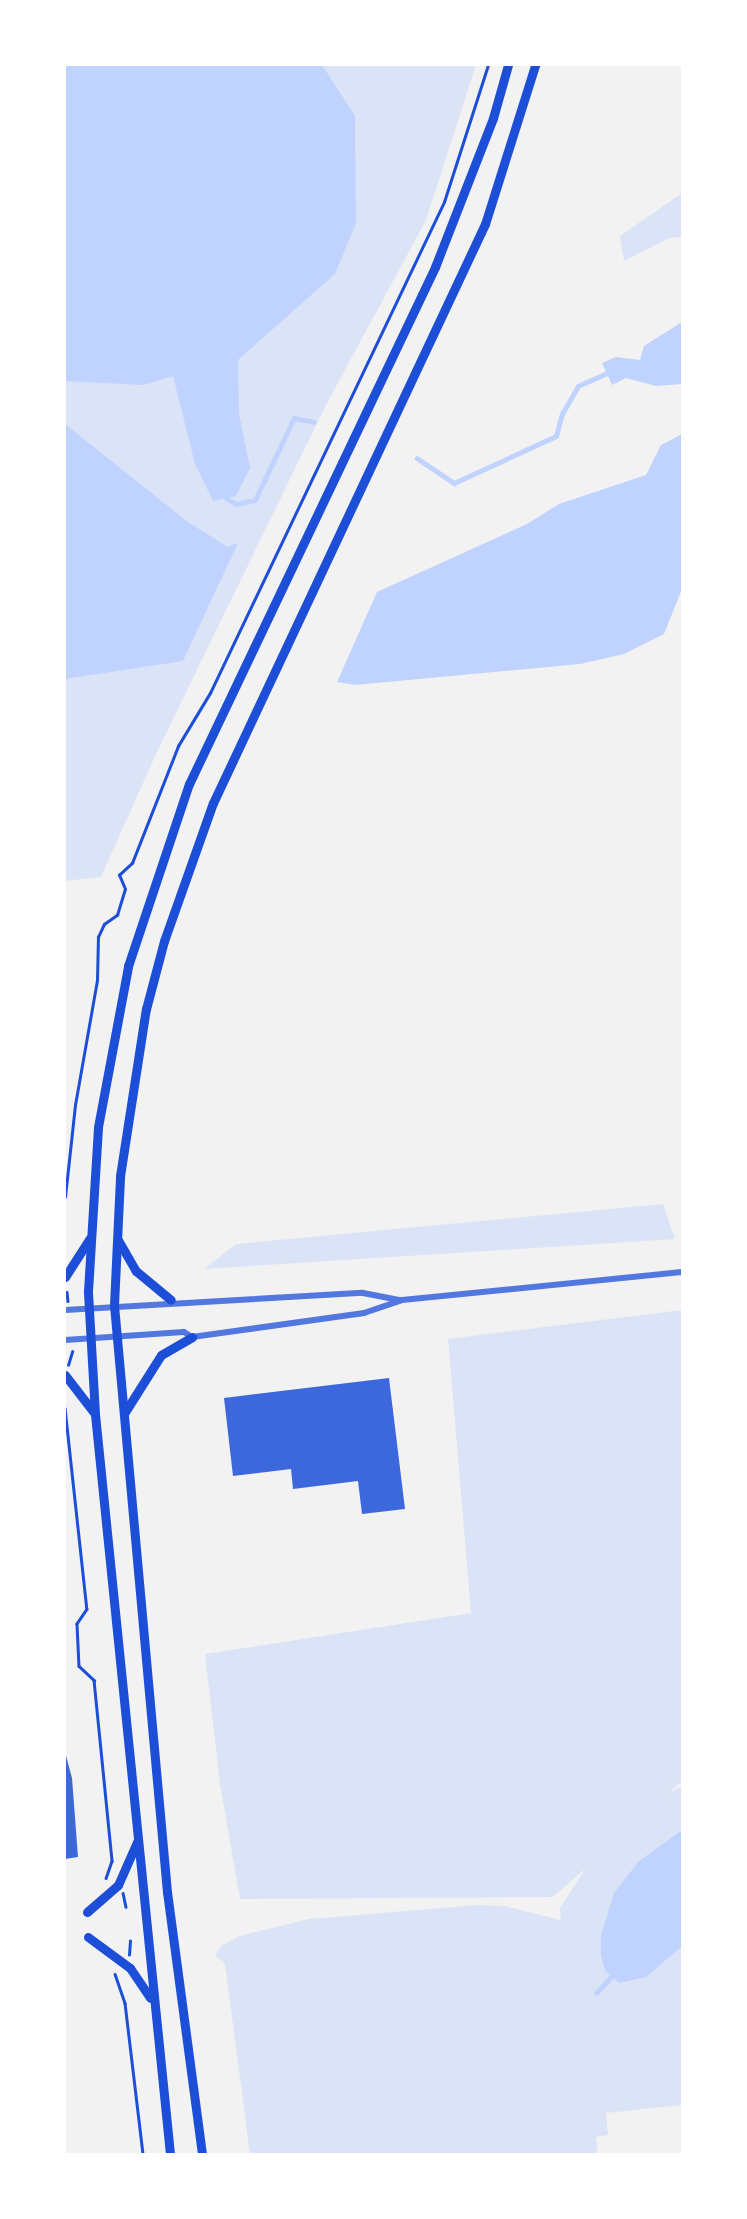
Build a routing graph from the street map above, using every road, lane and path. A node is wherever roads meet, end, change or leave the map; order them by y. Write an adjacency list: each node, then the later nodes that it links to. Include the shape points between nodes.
1 (508, 65): 3 (main road, via 493,118 435,267 220,715 166,846 121,999 98,1127)
2 (535, 65): 4 (main road, via 485,224 254,707 182,888 146,1009 120,1176)
3 (90, 1237): 6 (main road); 10 (main road)
4 (117, 1238): 7 (main road, via 136,1271); 9 (main road)
5 (682, 1272): 8 (street)
6 (65, 1277)
7 (171, 1300): 8 (street, via 363,1293); 9 (street)
8 (402, 1300): 13 (street, via 364,1313)
9 (114, 1305): 10 (street); 12 (main road)
10 (89, 1307): 11 (street); 14 (main road)
11 (65, 1310)
12 (116, 1337): 13 (street, via 184,1332); 14 (street); 20 (main road)
13 (192, 1337): 20 (main road, via 161,1355)
14 (91, 1339): 15 (street); 19 (main road)
15 (65, 1340)
16 (72, 1352): 17 (path)
17 (66, 1371): 19 (main road)
18 (65, 1408): 22 (path, via 87,1609 77,1624 79,1665 94,1680 112,1861)
19 (95, 1414): 21 (main road)
20 (124, 1414): 33 (main road, via 167,1892)
21 (137, 1841): 25 (main road, via 118,1885); 30 (main road)
22 (106, 1878)
23 (124, 1894): 24 (path)
24 (127, 1907)
25 (87, 1912)
26 (88, 1937): 30 (main road, via 130,1968)
27 (130, 1941): 28 (path)
28 (131, 1950)
29 (115, 1975): 31 (path, via 125,2003)
30 (152, 2002): 32 (main road)
31 (143, 2154)
32 (170, 2154)
33 (202, 2154)

